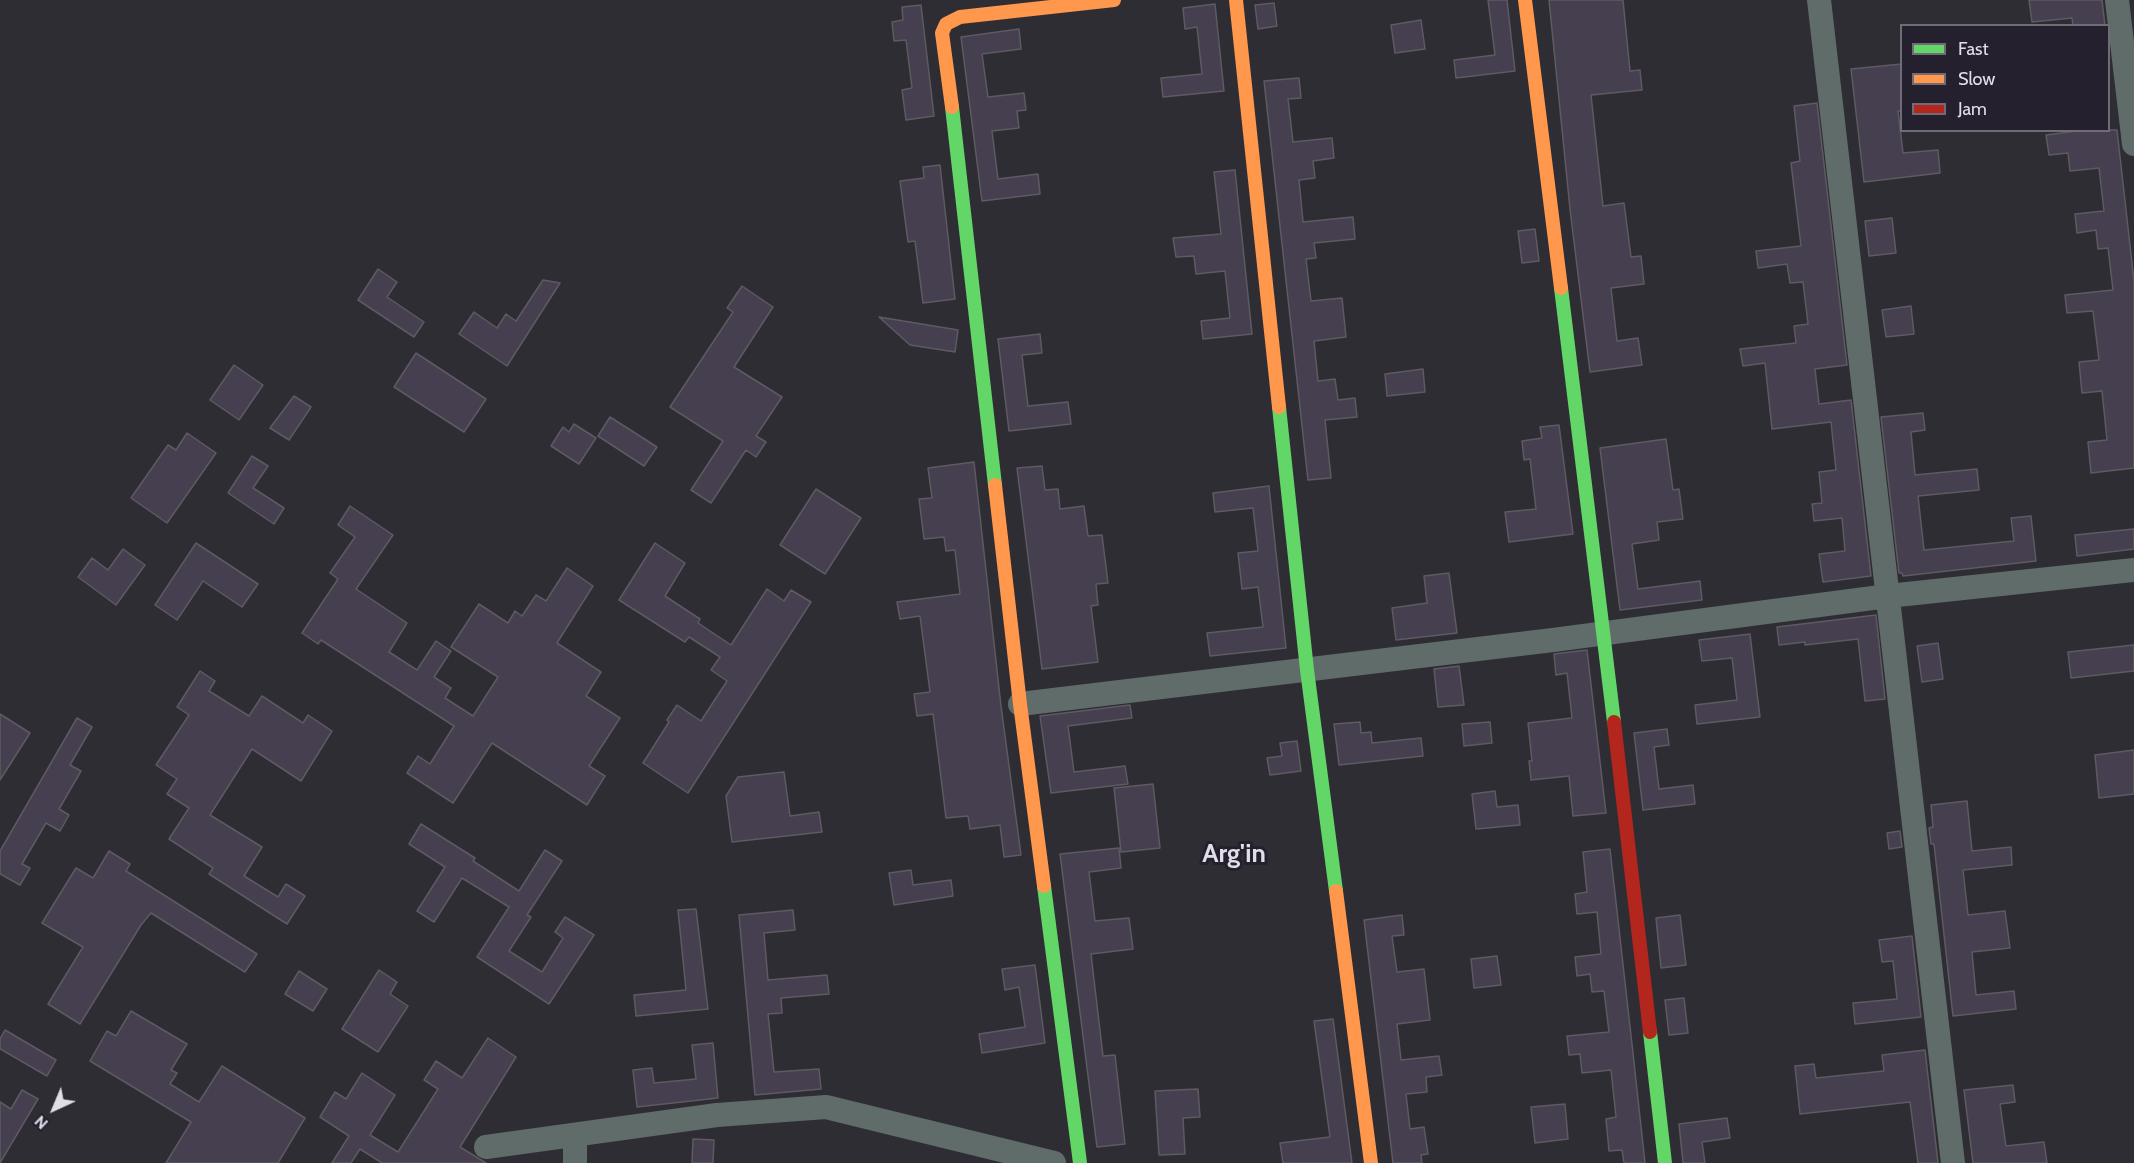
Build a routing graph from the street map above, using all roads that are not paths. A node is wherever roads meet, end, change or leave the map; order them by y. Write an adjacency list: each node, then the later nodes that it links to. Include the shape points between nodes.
1 (1114, 0): 11 (street, via 960,17 946,24 942,33)
2 (1236, 0): 10 (street)
3 (1525, 0): 9 (street)
4 (1819, 0): 8 (street)
5 (2117, 0): 6 (street)
6 (2134, 144)
7 (2134, 570): 8 (street)
8 (1888, 596): 9 (street); 19 (street)
9 (1604, 634): 10 (street); 18 (street)
10 (1307, 670): 11 (street); 17 (street)
11 (1020, 704): 16 (street)
12 (575, 1135): 13 (street); 14 (street); 15 (street, via 717,1115 826,1107)
13 (486, 1147)
14 (575, 1163)
15 (1054, 1163)
16 (1080, 1163)
17 (1371, 1163)
18 (1665, 1163)
19 (1953, 1163)

